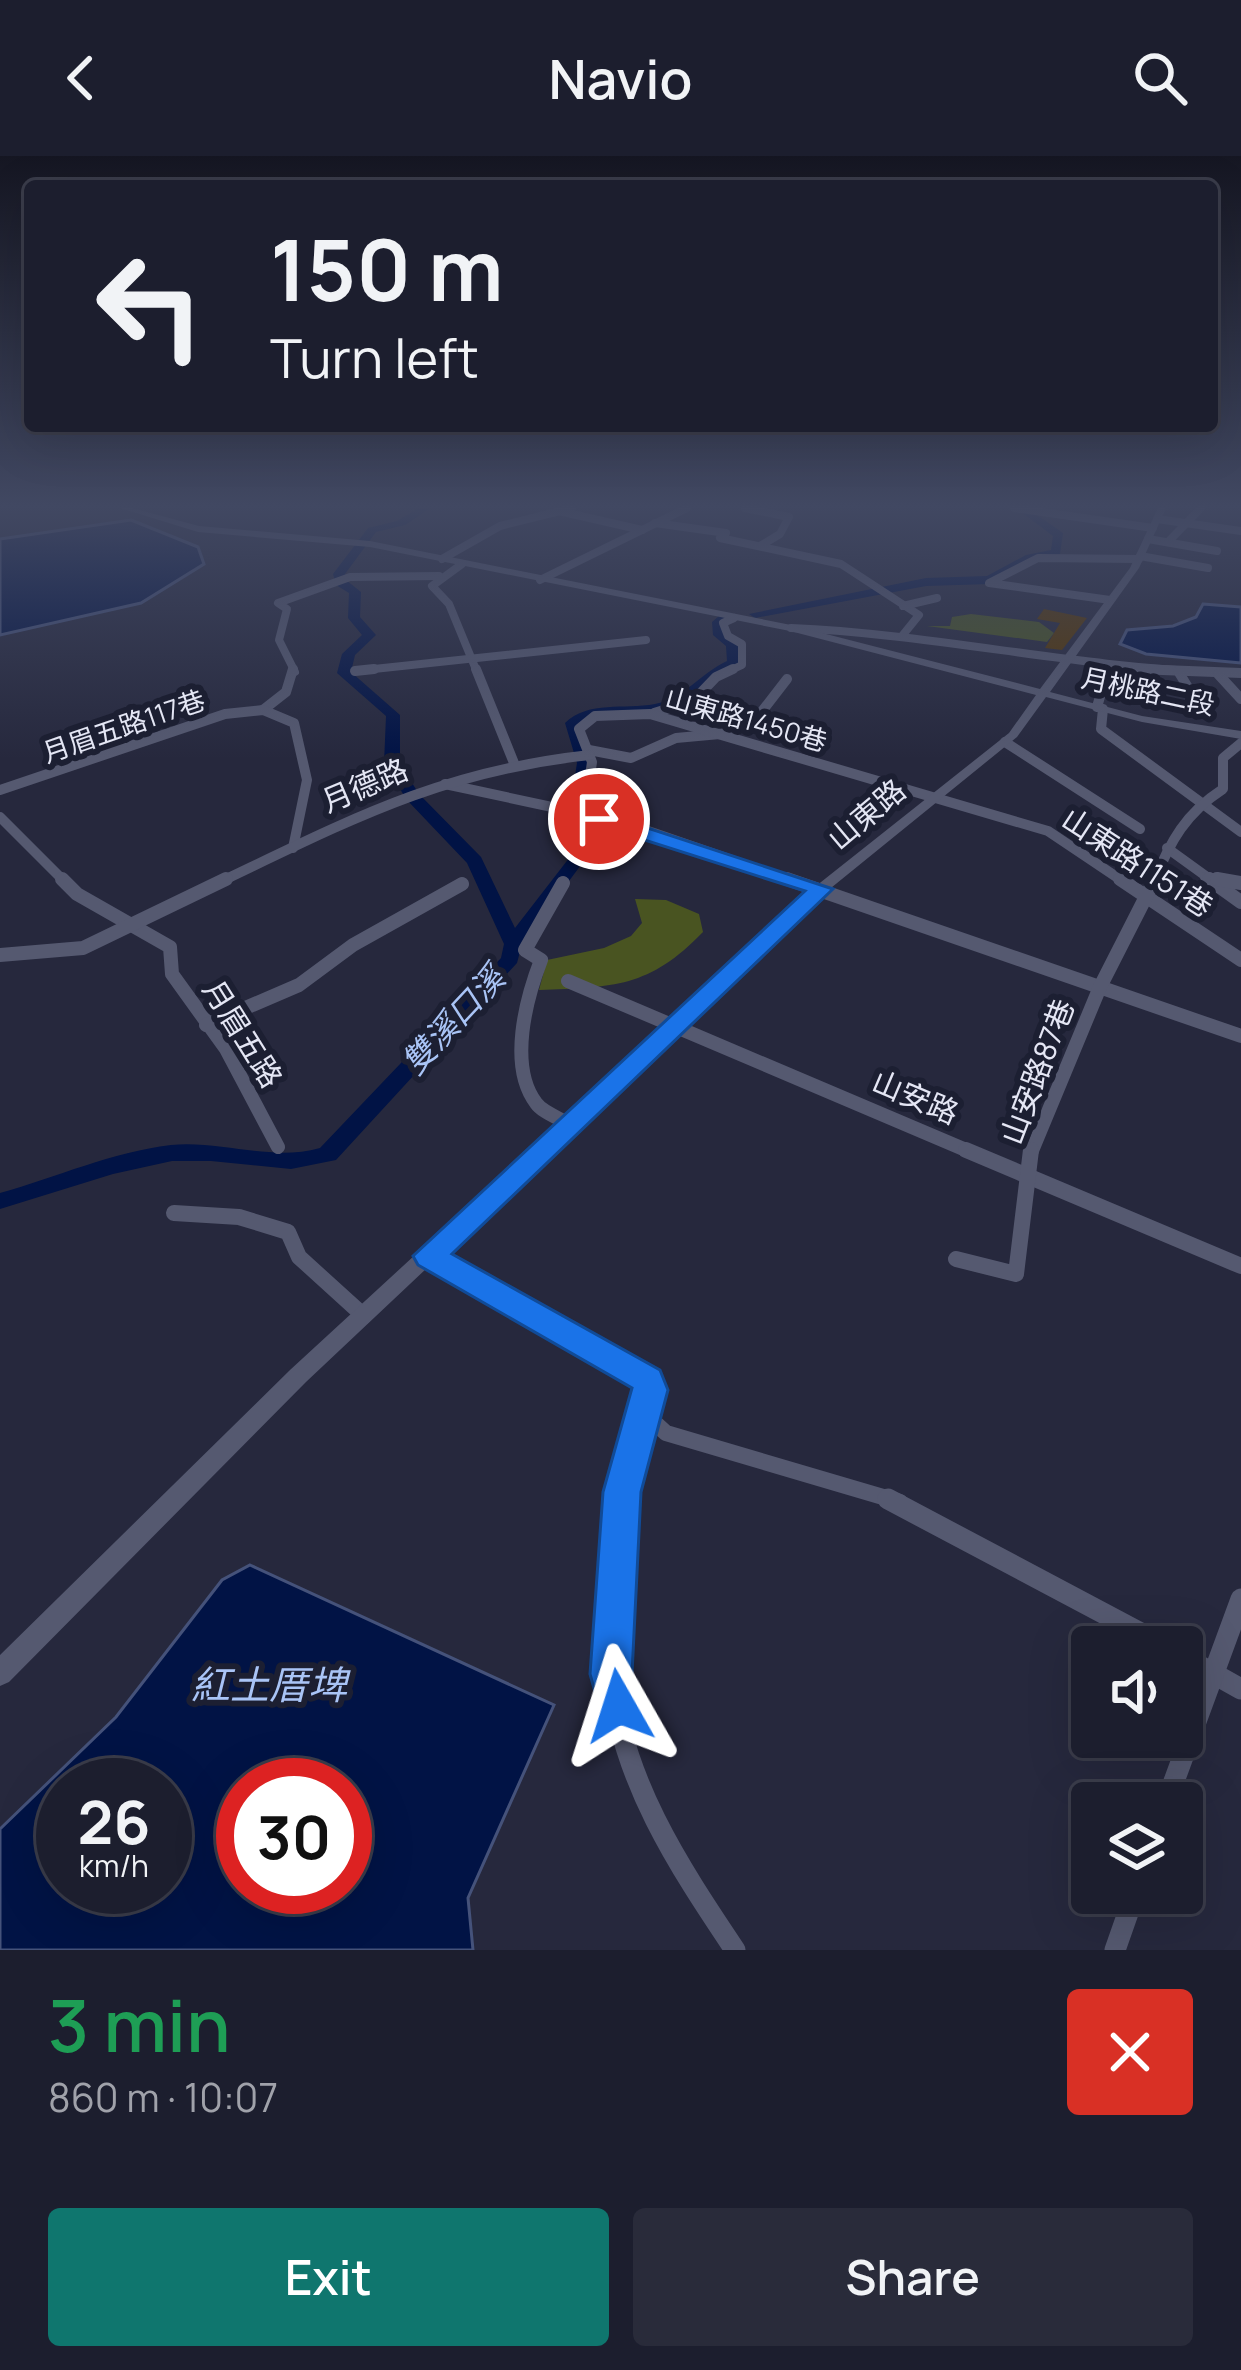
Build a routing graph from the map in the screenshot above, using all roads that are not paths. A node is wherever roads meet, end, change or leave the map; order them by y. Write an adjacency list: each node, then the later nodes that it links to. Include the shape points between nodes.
1 (304, 592): 27 (street, via 278,603 286,609 280,646 296,673)
2 (437, 592): 15 (street)
3 (600, 592): 7 (street)
4 (882, 592): 10 (street)
5 (1051, 592): 9 (street)
6 (1116, 592): 9 (street, 山東路)
7 (615, 595): 11 (street); 12 (street)
8 (937, 598): 10 (street)
9 (1110, 600): 16 (street, 山東路)
10 (902, 606): 13 (street, via 919,615)
11 (734, 618): 12 (street); 28 (street, via 723,623 742,644 742,665 716,676 692,701)
12 (792, 626): 13 (street); 23 (street, 月桃路二段)
13 (902, 636): 16 (street)
14 (646, 640): 15 (street)
15 (472, 658): 18 (street); 33 (street)
16 (1066, 662): 17 (street); 23 (street, 山東路)
17 (1108, 666): 19 (street); 26 (street)
18 (355, 671)
19 (1178, 671): 20 (street); 25 (street)
20 (1214, 671): 21 (street); 24 (street)
21 (1241, 673)
22 (787, 679): 29 (street, via 753,724)
23 (1046, 691): 26 (street, 月桃路二段); 31 (street, 山東路)
24 (1241, 699)
25 (1197, 702)
26 (1099, 706): 30 (street, 月桃路二段); 37 (street, via 1101,729)
27 (263, 710): 35 (street, 月眉五路117巷, via 207,719); 42 (street, via 296,730 307,780)
28 (650, 714): 29 (street, 山東路1450巷); 32 (street, 山東路1450巷, via 587,719 579,729)
29 (722, 736): 32 (street, via 676,739 631,758); 36 (street, 山東路1450巷)
30 (1241, 737): 37 (street, 山安路87巷, via 1223,758 1227,784)
31 (1005, 742): 36 (street, 山東路); 40 (street)
32 (590, 753): 33 (street); 39 (street, via 586,797)
33 (514, 763): 34 (street)
34 (445, 784): 39 (street, 月德路); 42 (street, 月德路, via 401,795)
35 (0, 790)
36 (933, 796): 48 (street, 山東路); 49 (street, 山東路1151巷, via 1048,831)
37 (1204, 802): 41 (street); 43 (street, 山安路87巷)
38 (0, 817): 51 (street, 月眉五路, via 77,894)
39 (606, 819): 48 (street, 月德路)
40 (1140, 829)
41 (1241, 832)
42 (293, 848): 51 (street, 月德路)
43 (1167, 848): 44 (street); 49 (street, 山安路87巷)
44 (1202, 877): 47 (street); 50 (street)
45 (563, 883): 59 (street, via 525,950 542,960 524,1005 523,1040 529,1095)
46 (462, 884): 56 (street, via 353,945 299,986)
47 (1241, 884)
48 (821, 889): 55 (street, 月德路); 57 (street, 山東路)
49 (1148, 899): 53 (street, 山東路1151巷); 55 (street, 山安路87巷)
50 (1241, 902)
51 (133, 926): 52 (street, 月德路, via 83,948); 56 (street, 月眉五路, via 170,947 172,974)
52 (0, 956)
53 (1241, 960)
54 (568, 981): 57 (street, 山安路)
55 (1100, 987): 58 (street, 月德路); 61 (street, 山安路87巷, via 1031,1150)
56 (206, 1025): 60 (street, 月眉五路)
57 (674, 1025): 59 (street, 山東路); 61 (street, 山安路)
58 (1241, 1036)
59 (569, 1124): 63 (street, 山東路)
60 (278, 1147)
61 (1029, 1176): 64 (street, 山安路87巷, via 1016,1274); 65 (street, 山安路)
62 (174, 1213): 66 (street, via 239,1217 288,1232 299,1257)
63 (430, 1256): 66 (street, 山東路); 67 (street, via 648,1380)
64 (956, 1258)
65 (1241, 1266)
66 (364, 1316): 71 (street, 山東路)
67 (644, 1413): 69 (street, via 666,1433 905,1503); 76 (street, via 622,1492 611,1674 661,1839)
68 (1241, 1599): 72 (street)
69 (1128, 1626)
70 (1203, 1668): 72 (street)
71 (0, 1673)
72 (1212, 1673): 73 (street); 74 (street)
73 (1241, 1689)
74 (1173, 1782)
75 (1128, 1914): 77 (street)
76 (736, 1950)
77 (1115, 1950)

